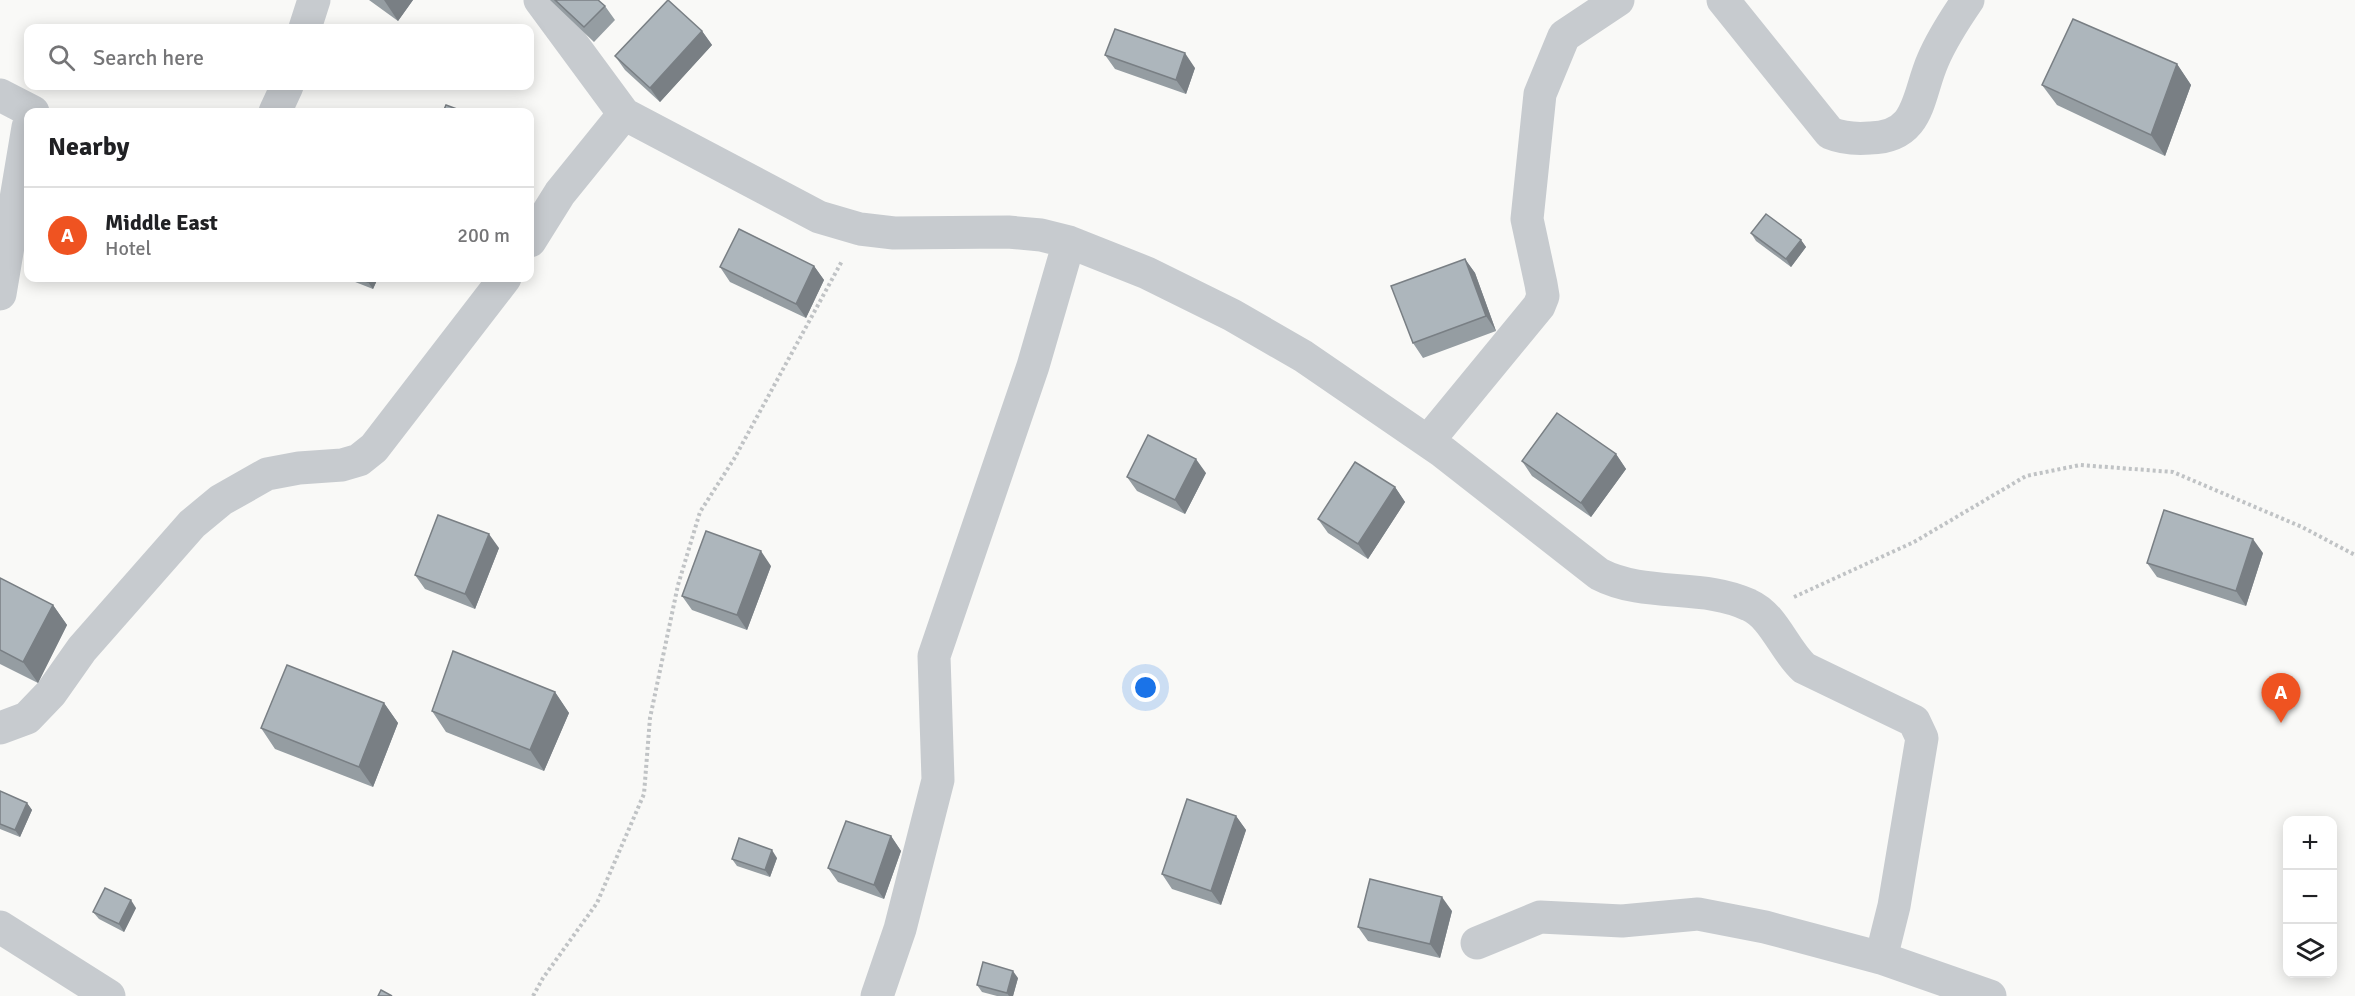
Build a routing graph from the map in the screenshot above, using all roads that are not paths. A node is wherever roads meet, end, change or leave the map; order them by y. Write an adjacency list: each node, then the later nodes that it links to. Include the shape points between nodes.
1 (314, 0): 6 (street)
2 (540, 0): 11 (street)
3 (1618, 0): 17 (street, via 1564,36 1540,94 1527,208 1542,290 1539,306)
4 (1724, 0): 5 (street, via 1830,133 1866,139 1897,133 1911,120 1933,61)
5 (1968, 0)
6 (306, 24)
7 (285, 90): 9 (street)
8 (0, 95): 10 (street)
9 (278, 108)
10 (24, 111)
11 (624, 114): 13 (street, via 560,193); 14 (street, via 819,217 860,229 894,233 1008,232)
12 (24, 156): 16 (street)
13 (534, 235)
14 (1069, 242): 17 (street, via 1147,273 1232,315 1303,356); 23 (street, via 1029,377 934,656 938,780 900,929)
15 (502, 282): 18 (street, via 374,448 359,460 342,465 267,474 221,500 192,524 27,718)
16 (0, 294)
17 (1428, 441): 21 (street, via 1609,579 1749,605 1760,612 1804,668 1914,721 1922,738 1894,906)
18 (0, 728)
19 (0, 927): 22 (street)
20 (1477, 943): 21 (street, via 1540,917 1622,921 1698,914 1765,927)
21 (1881, 958): 24 (street)
22 (109, 996)
23 (877, 996)
24 (1990, 996)

